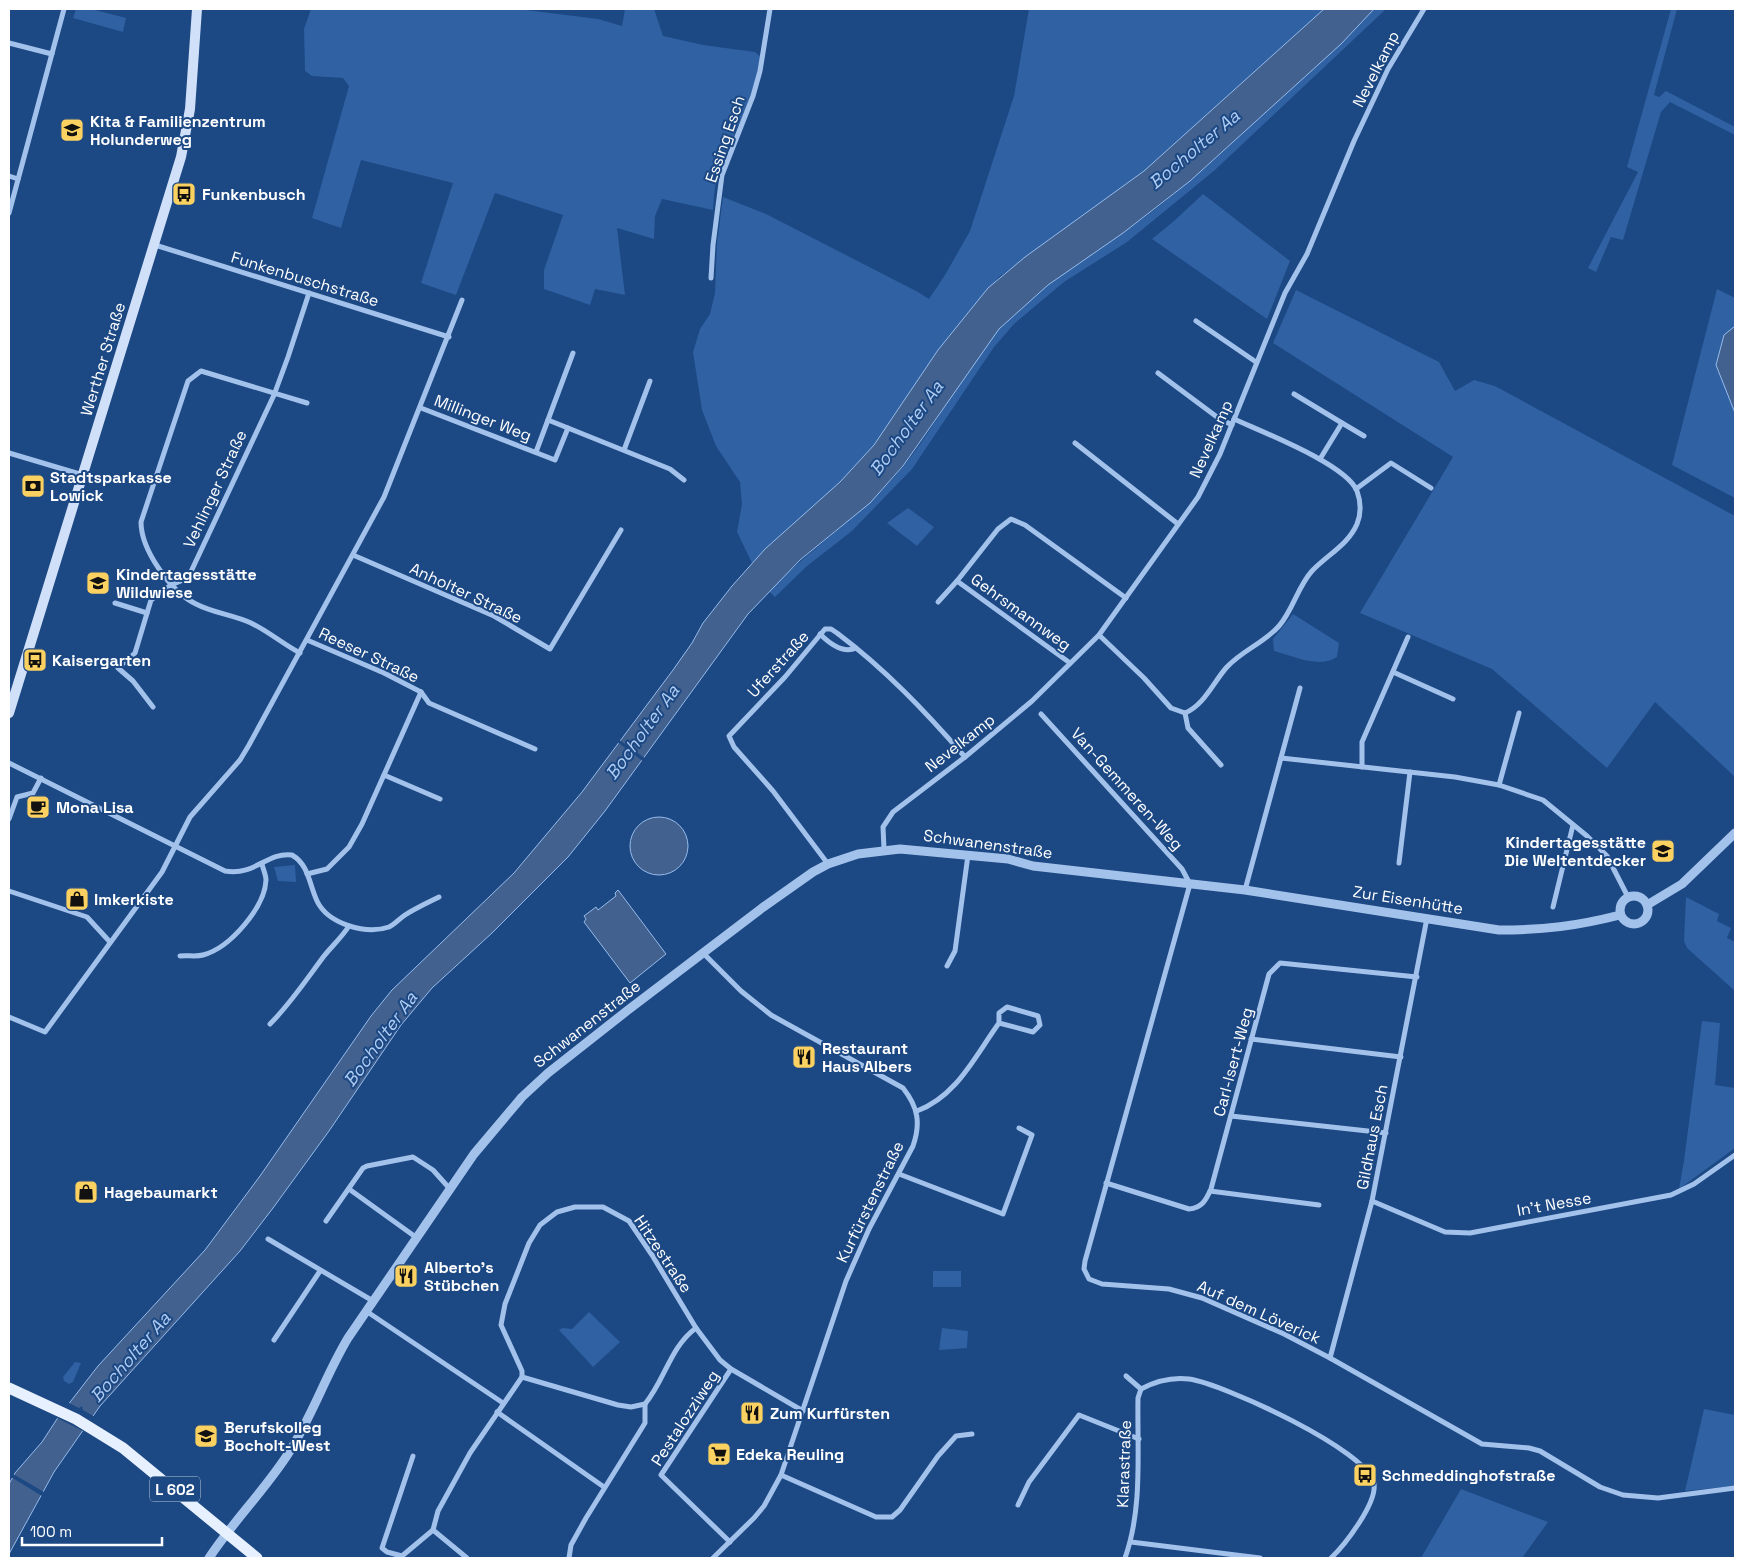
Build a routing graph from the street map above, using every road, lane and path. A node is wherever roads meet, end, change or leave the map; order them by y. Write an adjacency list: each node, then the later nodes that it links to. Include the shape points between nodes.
1 (64, 9): 6 (street)
2 (197, 9): 10 (main road, Werther Straße, via 188,122)
3 (770, 9): 11 (street, Essing Esch, via 753,96 722,175)
4 (1424, 9): 17 (street, Nevelkamp, via 1388,69)
5 (9, 42): 6 (street)
6 (52, 54): 8 (street)
7 (9, 176): 8 (street)
8 (18, 179): 9 (street)
9 (9, 213)
10 (155, 245): 12 (street, Funkenbuschstraße); 34 (main road, Werther Straße)
11 (711, 278)
12 (309, 293): 15 (street, Funkenbuschstraße); 21 (street, Vehlinger Straße)
13 (462, 300): 15 (street)
14 (1196, 321): 17 (street)
15 (449, 336): 23 (street)
16 (573, 353): 24 (street, Millinger Weg)
17 (1256, 362): 25 (street, Nevelkamp)
18 (1158, 373): 25 (street, via 1217,417)
19 (650, 381): 30 (street)
20 (1294, 394): 26 (street)
21 (274, 395): 22 (street); 42 (street, Vehlinger Straße, via 188,578); 42 (street, via 201,371 188,381 141,522 146,548)
22 (308, 403)
23 (421, 408): 31 (street, Millinger Weg); 40 (street, via 384,497)
24 (548, 420): 27 (street, Millinger Weg); 31 (street, Millinger Weg)
25 (1233, 422): 33 (street); 38 (street, Nevelkamp, via 1210,478)
26 (1342, 424): 28 (street); 33 (street)
27 (568, 428): 30 (street, Millinger Weg); 31 (street, Millinger Weg, via 555,460)
28 (1364, 436)
29 (1075, 443): 38 (street)
30 (624, 450): 35 (street, Millinger Weg, via 670,468)
31 (536, 452)
32 (9, 453): 34 (street)
33 (1320, 459): 37 (street, via 1345,476)
34 (82, 475): 56 (main road, Werther Straße)
35 (684, 480)
36 (1431, 488): 37 (street, via 1391,463)
37 (1356, 489): 61 (street, via 1360,513 1348,537 1311,572 1279,626 1226,668 1199,704)
38 (1178, 524): 43 (street, Nevelkamp)
39 (621, 530): 40 (street, Anholter Straße, via 550,649 494,616)
40 (353, 555): 50 (street)
41 (957, 580): 43 (street, Gehrsmannweg, via 998,529 1012,519); 44 (street, Gehrsmannweg); 53 (street, Gehrsmannweg)
42 (171, 585): 46 (street, Vehlinger Straße, via 151,600); 52 (street, via 196,604 251,623)
43 (1126, 598): 48 (street, Nevelkamp)
44 (938, 602)
45 (115, 603): 46 (street)
46 (147, 613): 59 (street, Vehlinger Straße, via 135,653 118,668)
47 (820, 634): 51 (street, via 841,649); 51 (street, Uferstraße, via 831,629); 83 (street, Uferstraße, via 729,736 734,747 773,791)
48 (1100, 635): 53 (street, Nevelkamp); 61 (street, via 1171,708)
49 (1408, 637): 54 (street)
50 (307, 640): 52 (street); 57 (street, Reeser Straße)
51 (856, 648): 65 (street, Uferstraße, via 921,706)
52 (300, 653): 78 (street, via 240,760 190,816)
53 (1070, 663): 65 (street, Nevelkamp, via 1032,701)
54 (1393, 672): 58 (street); 69 (street, via 1362,742)
55 (1300, 688): 66 (street)
56 (12, 692): 60 (main road, Werther Straße)
57 (421, 692): 64 (street, Reeser Straße, via 429,703); 71 (street, Reeser Straße)
58 (1453, 698)
59 (153, 707)
60 (9, 713)
61 (1185, 713): 68 (street, via 1188,728)
62 (1519, 713): 73 (street)
63 (1041, 714): 85 (street, Van-Gemmeren-Weg, via 1182,869)
64 (535, 749)
65 (965, 757): 79 (street, Nevelkamp, via 893,812 883,827)
66 (1281, 758): 69 (street); 86 (street)
67 (9, 763): 72 (street)
68 (1221, 765)
69 (1362, 767): 70 (street)
70 (1410, 772): 73 (street); 81 (street)
71 (384, 775): 74 (street); 84 (street, Reeser Straße, via 349,847 327,869)
72 (41, 778): 75 (street, via 33,793 18,797); 78 (street)
73 (1499, 785): 76 (street, via 1543,800)
74 (440, 798)
75 (9, 819)
76 (1573, 825): 89 (street, via 1607,856); 91 (street)
77 (1735, 833): 90 (street, via 1682,884)
78 (176, 845): 82 (street, via 225,871 249,870); 95 (street, via 162,872)
79 (884, 850): 80 (street, Schwanenstraße, via 917,849); 83 (street, Schwanenstraße)
80 (968, 854): 85 (street, Schwanenstraße, via 1008,858 1033,866); 98 (street, via 955,951)
81 (1399, 863)
82 (262, 864): 84 (street, via 273,857 292,855 304,865); 97 (street, via 266,879 262,895 256,909 235,935 203,955)
83 (828, 864): 96 (street, Schwanenstraße)
84 (307, 874): 94 (street, via 317,902 330,915)
85 (1190, 884): 86 (street, Zur Eisenhütte); 111 (street, Auf dem Löverick)
86 (1245, 890): 93 (street, Zur Eisenhütte)
87 (9, 891): 95 (street, via 82,914)
88 (439, 897): 94 (street, via 388,927 364,929)
89 (1628, 897): 90 (street, via 1640,897); 92 (street, via 1620,904)
90 (1647, 905): 92 (street, via 1646,916 1639,923 1628,923)
91 (1553, 907)
92 (1620, 915): 93 (street, Zur Eisenhütte, via 1573,927 1541,930 1499,930)
93 (1427, 918): 99 (street, Gildhaus Esch)
94 (349, 926): 102 (street, via 305,985)
95 (110, 942): 100 (street, via 45,1032)
96 (703, 953): 105 (street, via 771,1015 903,1088); 113 (street, Schwanenstraße, via 538,1082 500,1121)
97 (180, 956)
98 (947, 966)
99 (1417, 977): 103 (street, Carl-Isert-Weg, via 1280,962 1269,974); 104 (street, Gildhaus Esch)
100 (9, 1017)
101 (999, 1023): 101 (street, via 1033,1032 1040,1025 1038,1016 1007,1007 999,1013); 105 (street, via 952,1090 935,1105)
102 (270, 1024)
103 (1251, 1039): 104 (street); 106 (street, Carl-Isert-Weg)
104 (1401, 1057): 108 (street, Gildhaus Esch)
105 (918, 1112): 110 (street, Kurfürstenstraße, via 918,1134)
106 (1231, 1116): 108 (street); 114 (street, Carl-Isert-Weg)
107 (1019, 1128): 110 (street, via 1032,1135 1003,1214)
108 (1386, 1133): 115 (street, Gildhaus Esch)
109 (1735, 1155): 115 (street, In't Nesse, via 1694,1184 1671,1195 1470,1233 1446,1232)
110 (899, 1174): 133 (street, Kurfürstenstraße, via 868,1229 846,1280)
111 (1106, 1183): 114 (street, Carl-Isert-Weg, via 1190,1210 1198,1208); 125 (street, Auf dem Löverick, via 1085,1261 1084,1269 1089,1278 1102,1284 1169,1289 1202,1298)
112 (349, 1189): 113 (street, via 367,1166 413,1158 433,1170); 117 (street); 118 (street)
113 (450, 1189): 118 (street, Schwanenstraße)
114 (1210, 1192): 116 (street)
115 (1372, 1201): 125 (street, Gildhaus Esch)
116 (1319, 1205)
117 (326, 1221)
118 (417, 1238): 121 (street, Schwanenstraße)
119 (268, 1239): 120 (street)
120 (320, 1272): 121 (street); 124 (street)
121 (373, 1301): 122 (street, Schwanenstraße)
122 (366, 1311): 131 (street); 143 (street, Schwanenstraße, via 332,1364 288,1455)
123 (696, 1328): 126 (street, Hitzestraße, via 720,1360); 128 (street, Hitzestraße, via 629,1221 602,1207 575,1206 557,1212 534,1234 505,1304 501,1325); 132 (street, via 679,1343)
124 (274, 1340)
125 (1330, 1358): 140 (street, Auf dem Löverick, via 1482,1444 1540,1451 1610,1492 1658,1498)
126 (731, 1369): 133 (street, Hitzestraße); 144 (street, Pestalozziweg, via 661,1475)
127 (1126, 1376): 130 (street)
128 (522, 1377): 131 (street); 132 (street, via 618,1405)
129 (9, 1388): 143 (main road, L 602, via 99,1432 151,1469)
130 (1141, 1389): 136 (street, Klarastraße, via 1138,1398); 153 (street, via 1172,1378 1190,1379 1224,1389 1297,1423 1333,1444 1368,1471 1375,1484 1372,1498 1345,1543)
131 (503, 1404): 134 (street)
132 (645, 1404): 139 (street, via 645,1423)
133 (803, 1410): 138 (street, Kurfürstenstraße)
134 (497, 1412): 139 (street); 142 (street, via 438,1511)
135 (972, 1434): 138 (street, via 956,1436 892,1516 876,1517)
136 (1139, 1440): 141 (street, via 1079,1415 1029,1482); 145 (street, Klarastraße)
137 (413, 1456): 142 (street, via 382,1548 402,1556)
138 (781, 1475): 144 (street, Kurfürstenstraße, via 764,1506)
139 (604, 1488): 149 (street, via 571,1545)
140 (1735, 1488)
141 (1018, 1505)
142 (433, 1530): 148 (street)
143 (226, 1533): 146 (street, Schwanenstraße); 147 (main road, L 602)
144 (730, 1542): 150 (street, Kurfürstenstraße)
145 (1131, 1542): 151 (street, Klarastraße); 152 (street)
146 (209, 1558)
147 (257, 1558)
148 (467, 1558)
149 (569, 1558)
150 (713, 1558)
151 (1125, 1558)
152 (1260, 1558)
153 (1331, 1558)

